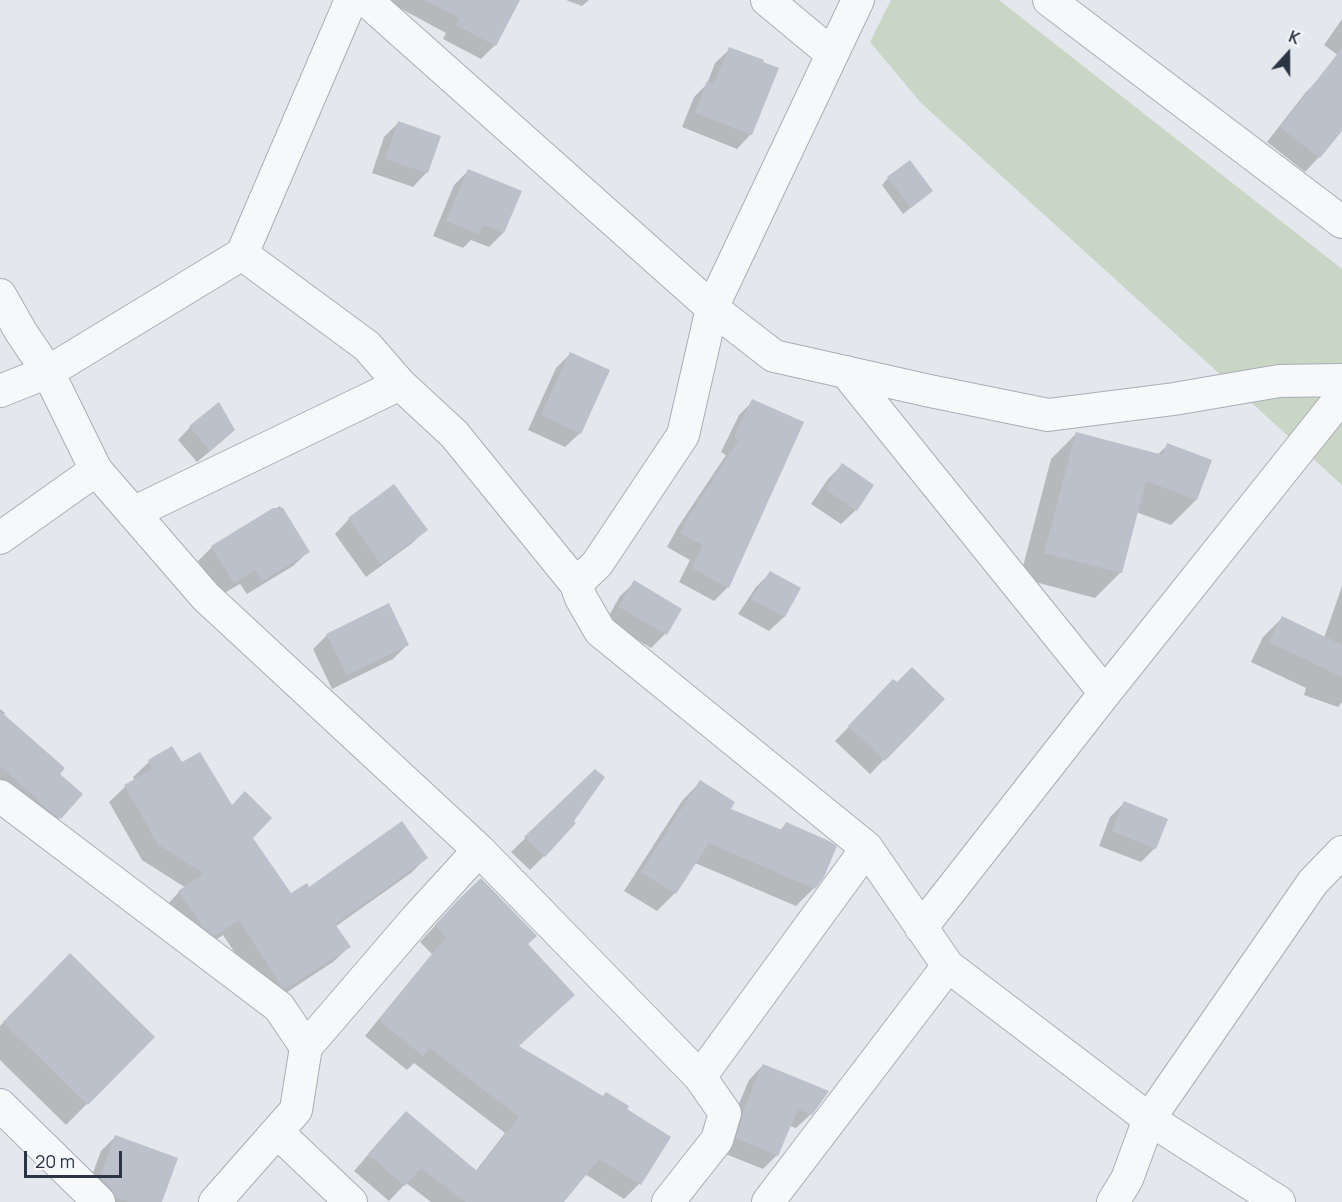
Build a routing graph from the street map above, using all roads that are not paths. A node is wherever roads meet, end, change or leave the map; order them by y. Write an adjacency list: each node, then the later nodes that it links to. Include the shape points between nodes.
1 (351, 0): 8 (street)
2 (366, 0): 10 (street)
3 (767, 0): 6 (street)
4 (858, 0): 6 (street)
5 (1049, 0): 7 (street)
6 (832, 54): 10 (street)
7 (1342, 222)
8 (242, 254): 11 (street); 14 (street, via 367,346)
9 (0, 295): 11 (street)
10 (712, 308): 12 (street, via 774,356); 20 (street, via 683,435 597,564)
11 (48, 372): 15 (street); 17 (street)
12 (846, 372): 13 (street, via 1048,414 1279,381); 21 (street)
13 (1342, 380)
14 (400, 384): 18 (street); 20 (street, via 454,434)
15 (0, 391)
16 (1342, 396): 21 (street)
17 (96, 471): 18 (street); 19 (street)
18 (133, 513): 24 (street, via 206,597)
19 (0, 538)
20 (576, 584): 23 (street, via 600,631)
21 (1105, 693): 26 (street)
22 (0, 796): 28 (street, via 279,1007)
23 (867, 848): 26 (street); 29 (street)
24 (479, 850): 28 (street); 29 (street)
25 (1342, 852): 31 (street, via 1313,882)
26 (921, 928): 27 (street)
27 (948, 966): 31 (street); 37 (street)
28 (306, 1047): 32 (street, via 296,1110)
29 (700, 1077): 36 (street, via 726,1113 717,1140)
30 (0, 1105): 33 (street)
31 (1149, 1119): 38 (street, via 1127,1179); 39 (street)
32 (277, 1132): 34 (street); 35 (street)
33 (99, 1202)
34 (215, 1202)
35 (351, 1202)
36 (668, 1202)
37 (768, 1202)
38 (1113, 1202)
39 (1279, 1202)

